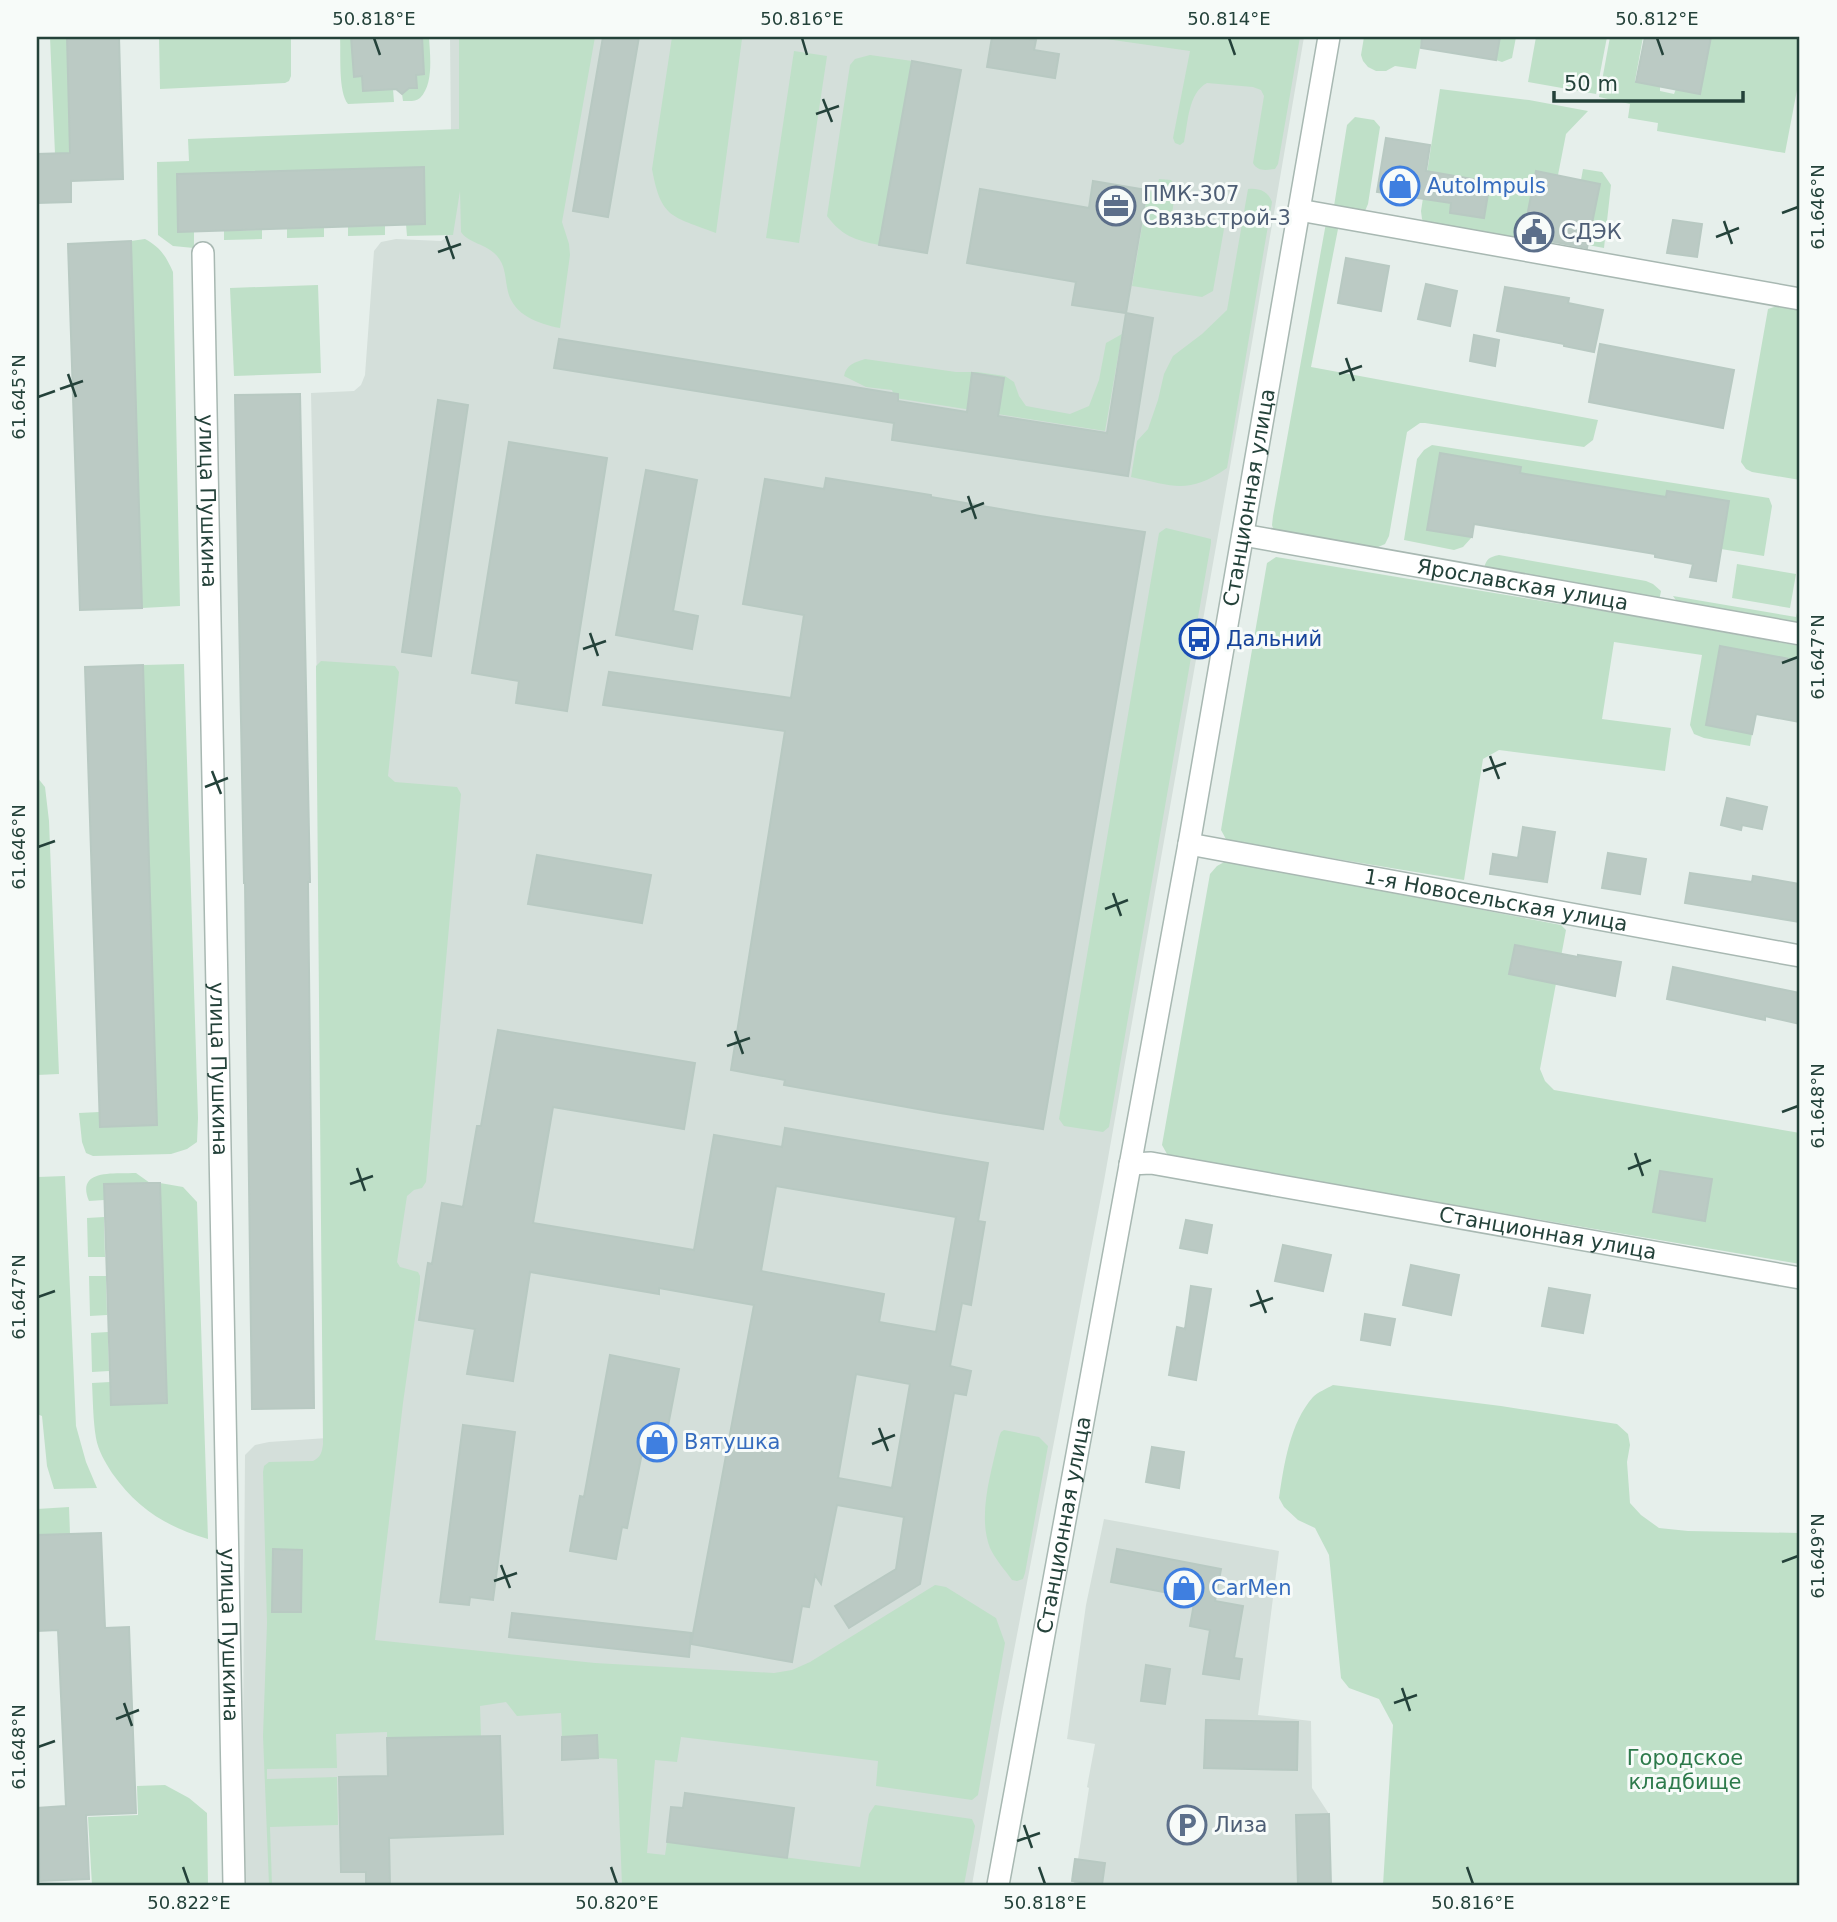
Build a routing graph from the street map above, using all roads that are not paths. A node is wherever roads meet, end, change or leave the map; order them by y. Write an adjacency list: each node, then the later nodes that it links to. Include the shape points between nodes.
1 (1329, 37): 2 (street, Станционная улица)
2 (1299, 210): 4 (street); 5 (street, Станционная улица)
3 (203, 253): 11 (street, улица Пушкина)
4 (1800, 299)
5 (1242, 536): 6 (street, Ярославская улица); 7 (street, Станционная улица)
6 (1800, 634)
7 (1189, 844): 8 (street, 1-я Новосельская улица); 9 (street, Станционная улица)
8 (1800, 956)
9 (1130, 1164): 10 (street, Станционная улица, via 1151,1163); 12 (street, Станционная улица)
10 (1800, 1278)
11 (234, 1885)
12 (998, 1885)

